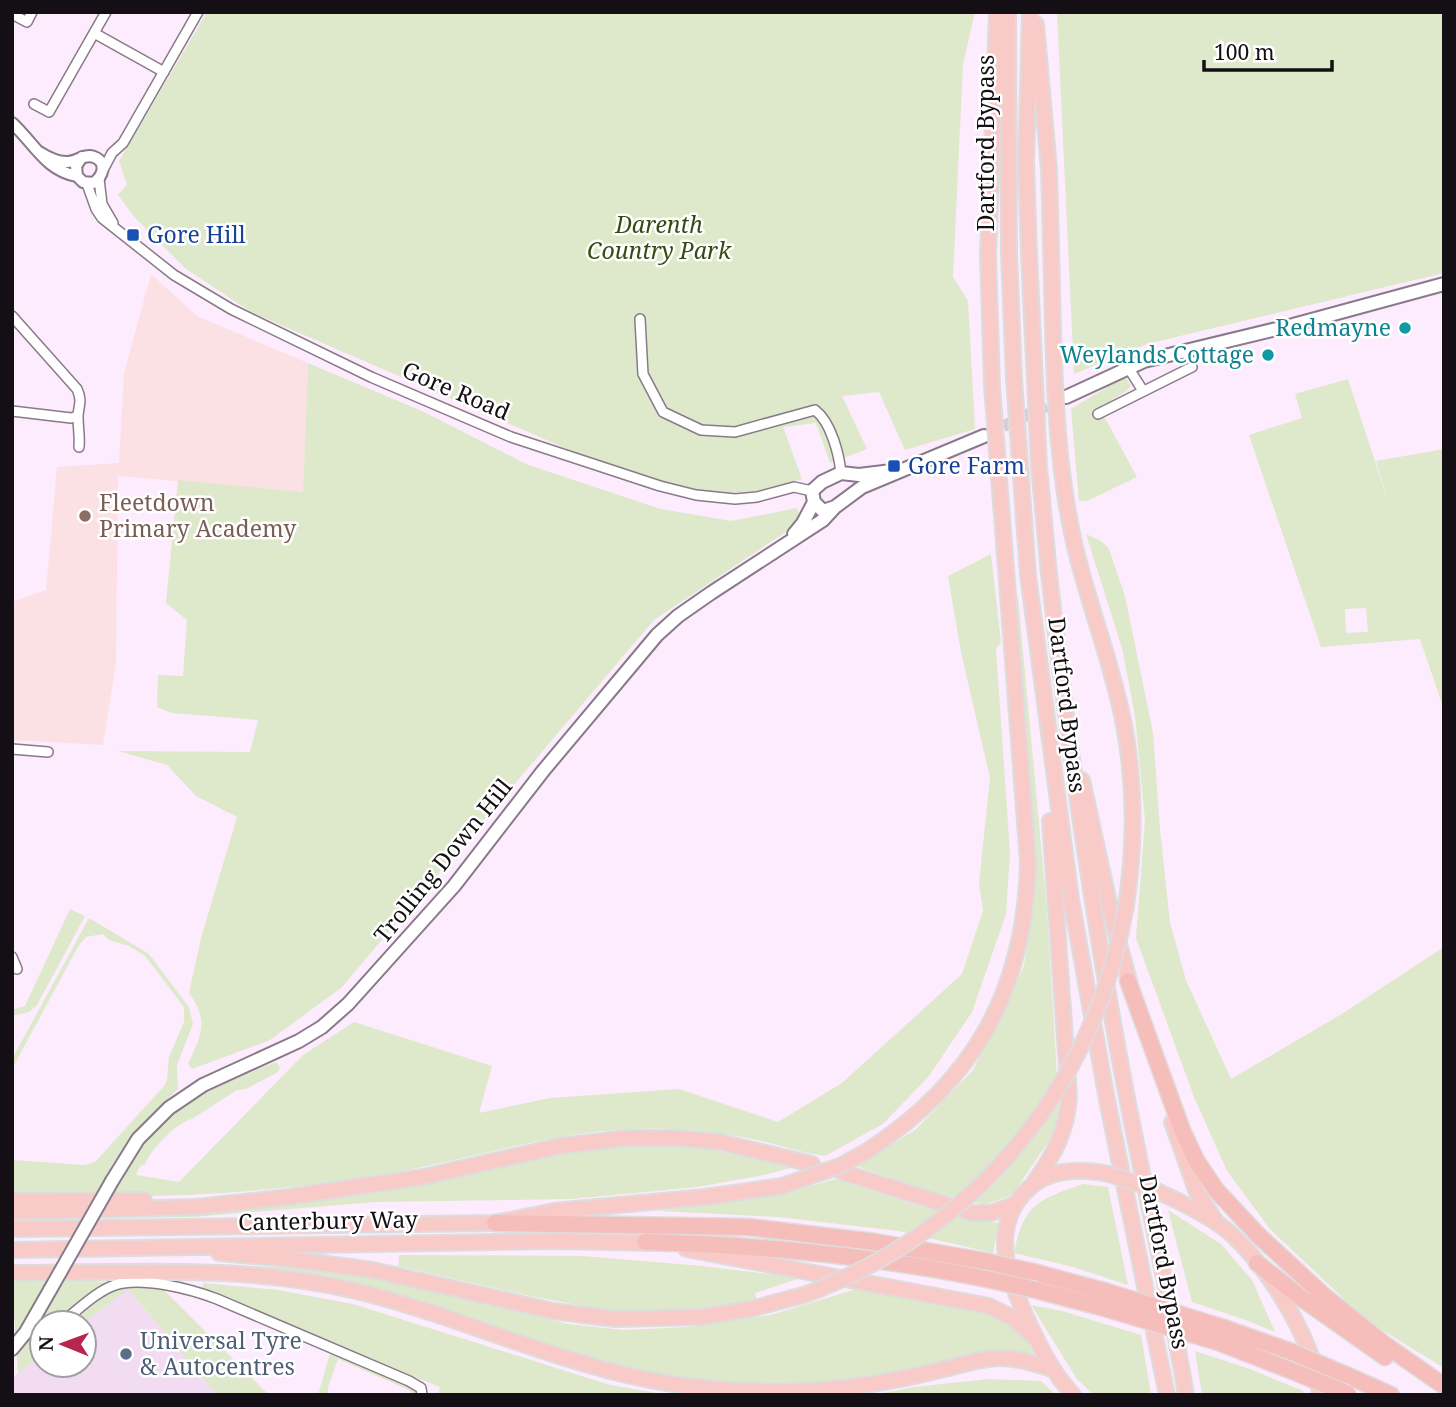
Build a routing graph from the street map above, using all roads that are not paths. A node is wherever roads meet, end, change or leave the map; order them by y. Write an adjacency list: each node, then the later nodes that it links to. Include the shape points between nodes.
1 (32, 12): 7 (street, via 27,22)
2 (106, 12): 8 (street)
3 (198, 12): 9 (street)
4 (997, 12): 52 (highway, Canterbury Way, bridge, via 988,255 992,386 1028,862 1019,946 999,1005 957,1073 910,1121 840,1166 782,1186 554,1211)
5 (1008, 12): 38 (highway, Dartford Bypass, bridge, via 1009,254 1017,434)
6 (1032, 12): 39 (highway, Dartford Bypass, bridge, via 1029,254 1040,467); 56 (highway, bridge, via 1047,143 1060,454 1067,511 1128,749 1132,828 1126,906 1114,961 1089,1032 1063,1083 1013,1151 964,1202 926,1231 857,1273 807,1294 751,1309 701,1317 615,1319 546,1310 373,1270)
7 (12, 14)
8 (94, 33): 9 (street); 10 (street, via 50,112)
9 (164, 72): 13 (street)
10 (34, 104)
11 (12, 123): 12 (street)
12 (39, 152): 15 (street, via 64,163); 17 (street, via 56,170)
13 (112, 153): 14 (street); 16 (street)
14 (96, 157): 15 (street); 16 (street)
15 (82, 158): 17 (street, via 76,166)
16 (101, 174): 18 (street); 19 (street, Gore Road, via 103,204)
17 (77, 176): 18 (street)
18 (87, 184): 19 (street, Gore Road, via 96,209)
19 (116, 228): 35 (street, Gore Road, via 174,275 231,309 371,377 519,440 696,495 735,499 794,487)
20 (1444, 284): 23 (main road)
21 (12, 316): 29 (street, via 78,389)
22 (639, 319): 33 (street, via 643,374 663,412 701,430 735,432 816,410)
23 (1128, 367): 25 (street); 26 (main road)
24 (1192, 367): 25 (street)
25 (1143, 391): 28 (street)
26 (1066, 397)
27 (12, 411): 29 (street)
28 (1098, 414)
29 (78, 416): 31 (street)
30 (984, 436): 32 (main road)
31 (79, 447)
32 (900, 470): 33 (main road); 34 (main road, Trolling Down Hill)
33 (844, 474): 34 (main road, via 852,480); 35 (main road, via 822,482)
34 (854, 491): 36 (main road, Trolling Down Hill)
35 (813, 496): 36 (main road, via 823,510); 37 (main road, Trolling Down Hill, via 803,523)
36 (835, 507): 37 (main road, Trolling Down Hill)
37 (788, 541): 61 (main road, Trolling Down Hill, bridge, via 657,635 454,886 334,1017 299,1041 203,1085 169,1108 138,1139)
38 (1041, 687): 47 (highway, via 1069,1097 1058,1146); 72 (highway, Dartford Bypass, via 1071,899)
39 (1062, 687): 44 (highway); 73 (highway, Dartford Bypass, via 1092,904)
40 (12, 749): 41 (street)
41 (48, 752)
42 (12, 957): 43 (street)
43 (17, 968)
44 (1128, 981): 53 (highway, via 1183,1156 1196,1190); 68 (highway, via 1182,1130 1216,1190 1323,1295)
45 (812, 1164): 48 (highway, via 720,1142 627,1138 560,1146 372,1186)
46 (842, 1172): 50 (highway, via 973,1213 991,1213)
47 (1035, 1181): 50 (highway); 53 (highway, bridge, via 1075,1170 1109,1174 1151,1188)
48 (253, 1200): 49 (highway); 51 (highway, via 197,1207)
49 (12, 1201)
50 (1013, 1205): 65 (highway, via 1006,1238 1007,1270)
51 (12, 1212)
52 (495, 1223): 54 (highway, Canterbury Way); 60 (highway, bridge, via 748,1227 875,1242 1033,1272)
53 (1217, 1223): 58 (highway)
54 (12, 1229)
55 (645, 1242): 56 (highway, Canterbury Way); 60 (highway, bridge, via 840,1255); 65 (highway, Canterbury Way, via 989,1307 1013,1318)
56 (187, 1248): 57 (highway, Canterbury Way)
57 (12, 1250)
58 (1257, 1263): 68 (highway, via 1363,1343); 74 (highway, via 1307,1345)
59 (12, 1273): 67 (highway, via 234,1272 308,1281 376,1296 593,1368 698,1387 832,1389 1000,1358)
60 (1102, 1299): 64 (highway, bridge)
61 (43, 1309)
62 (81, 1309): 70 (street, via 116,1285 135,1282 189,1290 409,1381 421,1388)
63 (28, 1333): 66 (main road, Trolling Down Hill)
64 (1221, 1335): 69 (highway, bridge); 75 (highway, bridge, via 1292,1352)
65 (1035, 1338): 67 (highway)
66 (12, 1349)
67 (1052, 1369): 71 (highway)
68 (1444, 1388)
69 (1349, 1394)
70 (422, 1395)
71 (1073, 1395)
72 (1167, 1395)
73 (1186, 1395)
74 (1320, 1395)
75 (1391, 1395)

